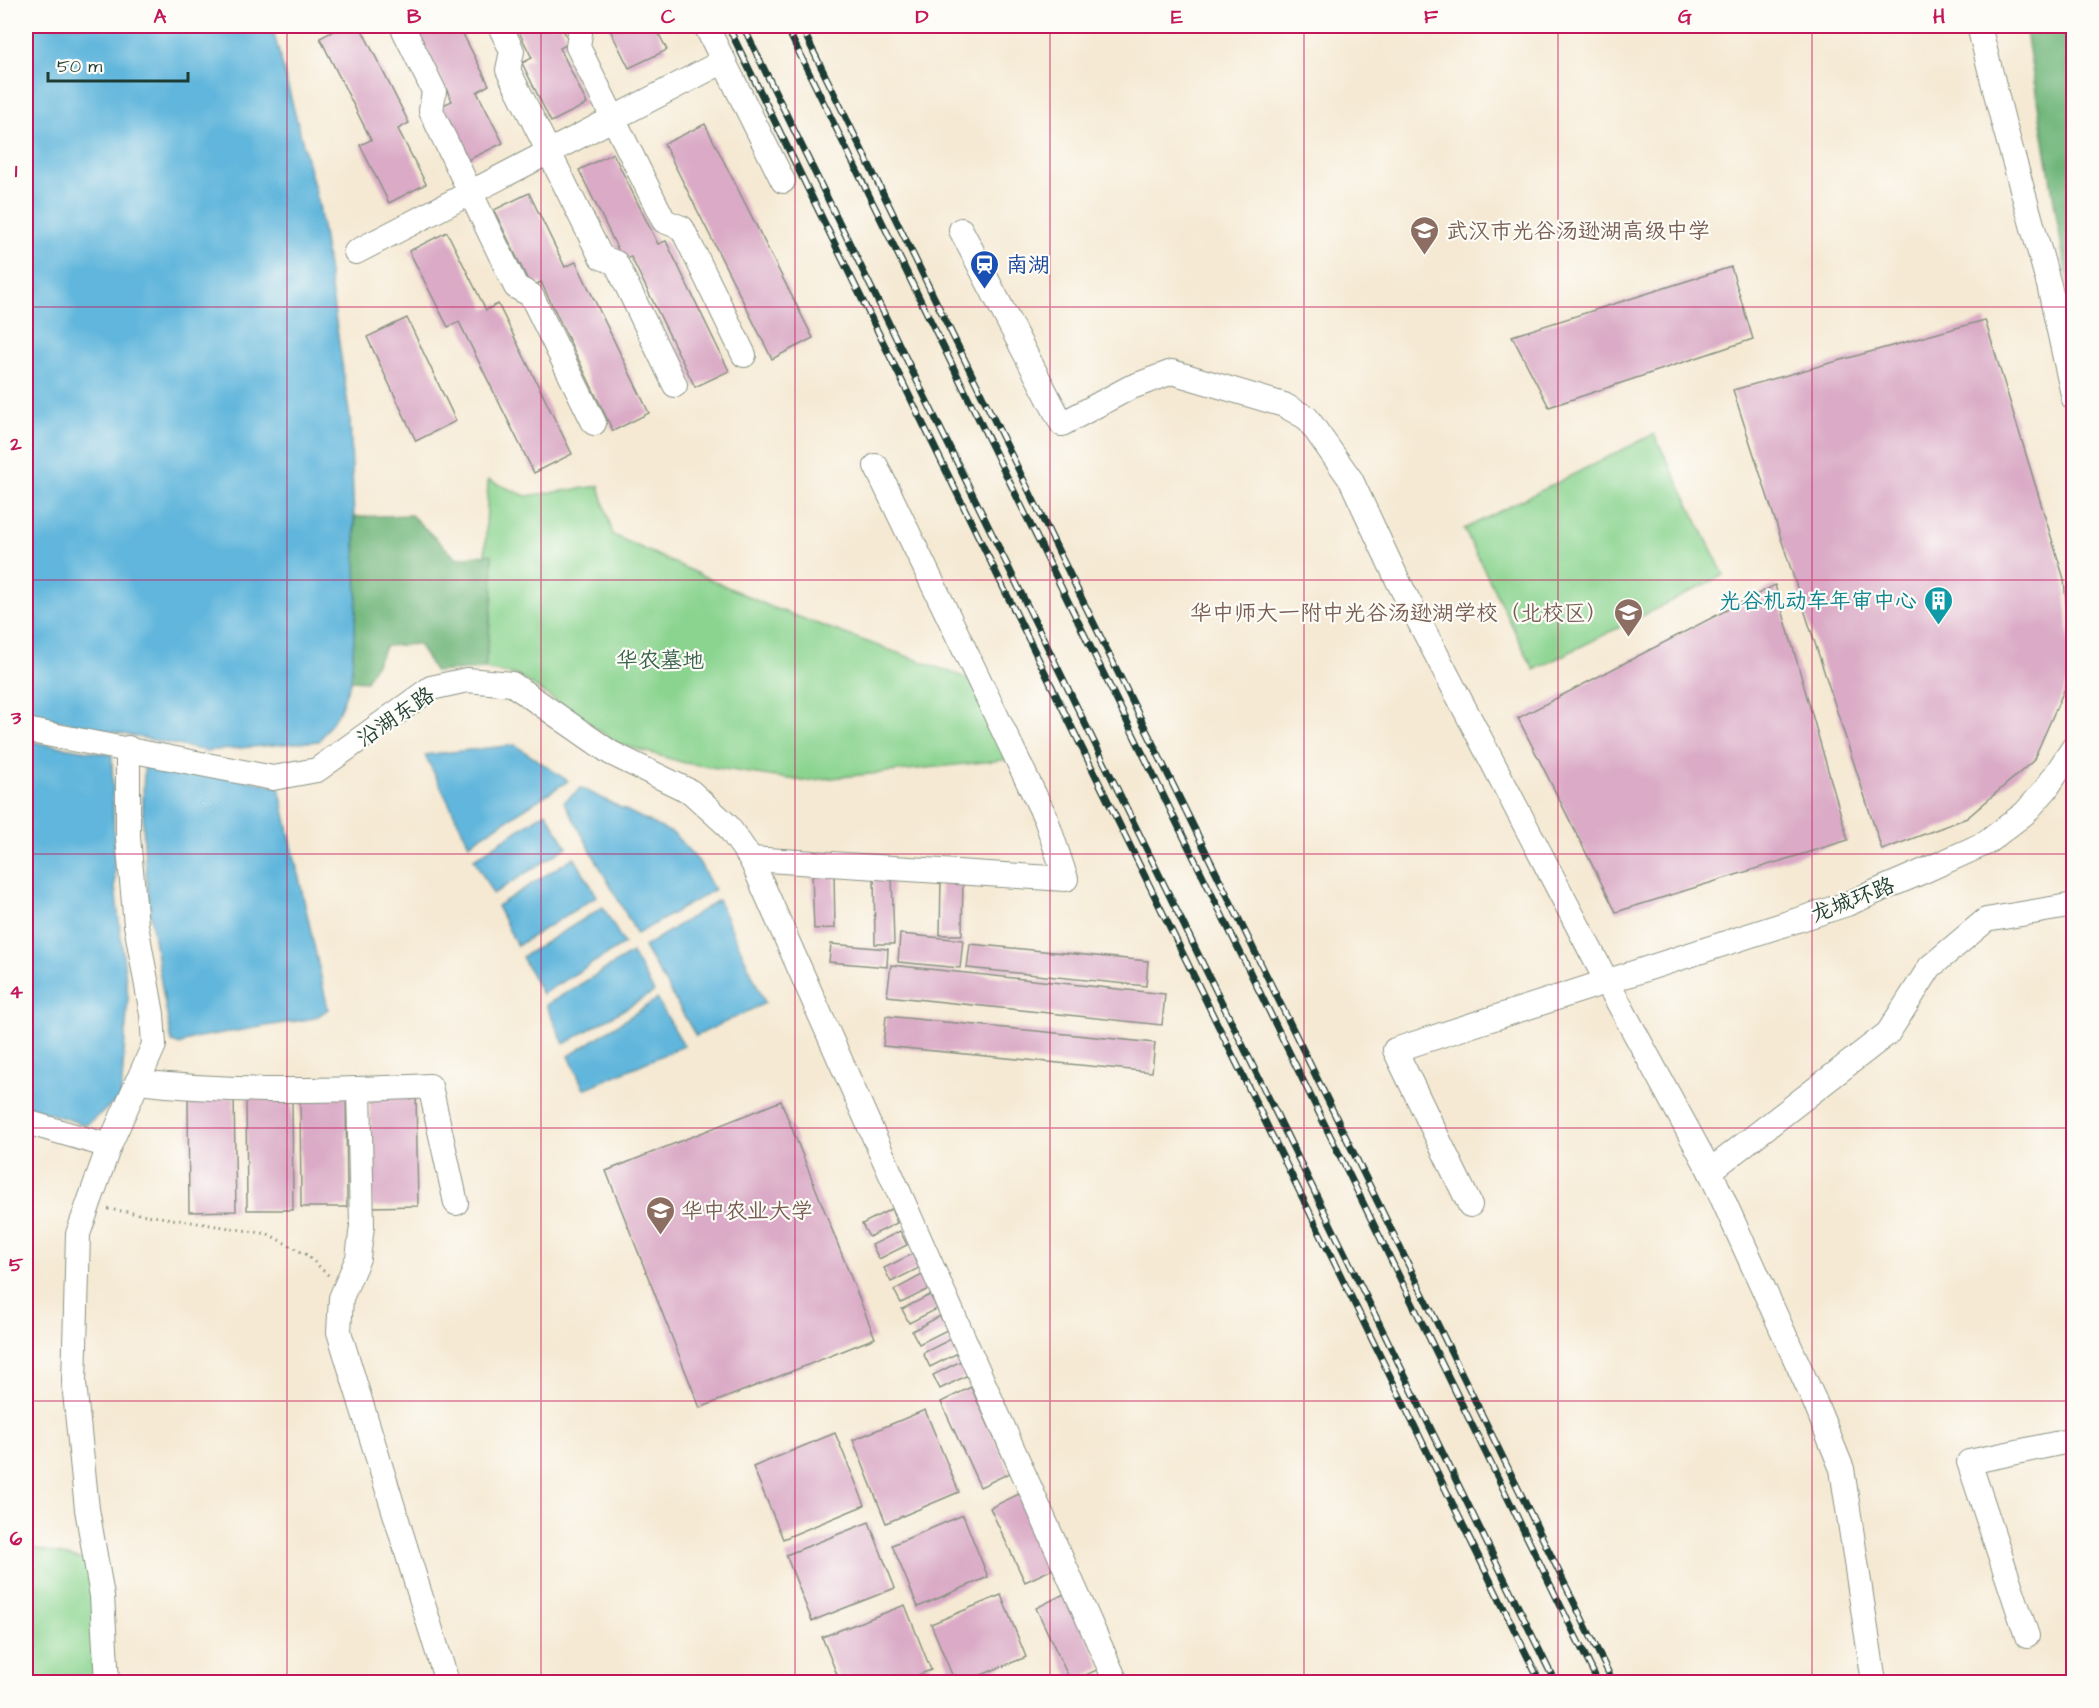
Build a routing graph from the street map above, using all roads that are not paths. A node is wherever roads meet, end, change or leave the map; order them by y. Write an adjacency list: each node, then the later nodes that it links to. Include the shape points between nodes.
1 (402, 26): 10 (street, via 434,91 430,111)
2 (500, 26): 8 (street, via 512,51 508,70)
3 (581, 26): 7 (street, via 578,47)
4 (706, 26): 6 (street)
5 (1979, 26): 15 (street, via 2049,285)
6 (724, 61): 7 (street); 9 (street)
7 (613, 119): 8 (street); 13 (street, via 664,221 682,228)
8 (549, 152): 10 (street); 14 (street, via 601,256 616,263)
9 (783, 181)
10 (470, 193): 12 (street); 16 (street, via 516,287 531,295)
11 (961, 230): 23 (street, via 1062,424 1129,388 1172,372 1284,405 1307,418 1351,480)
12 (356, 252)
13 (744, 356)
14 (675, 385)
15 (2073, 399)
16 (594, 423)
17 (876, 466): 21 (street, via 1046,819 1066,879)
18 (26, 730): 20 (street, 沿湖东路)
19 (2073, 747): 23 (street, 龙城环路, via 2025,813 1986,843 1847,904)
20 (128, 748): 21 (street, 沿湖东路, via 273,778 317,770 431,688 467,680 512,684 611,753 691,792 727,825); 24 (street, via 128,837 136,926 154,1045)
21 (751, 859): 35 (street, 沿湖东路)
22 (2073, 905): 28 (street, via 1986,920 1930,967 1887,1033)
23 (1597, 983): 28 (street); 30 (street, 龙城环路, via 1395,1050)
24 (137, 1082): 25 (street, via 204,1089); 27 (street)
25 (358, 1089): 29 (street, via 430,1086); 34 (street, via 362,1226 358,1258 341,1298 339,1332)
26 (26, 1122): 27 (street)
27 (109, 1146): 33 (street, via 78,1234 74,1383 87,1509 102,1596)
28 (1710, 1171): 36 (street, via 1842,1469)
29 (456, 1203)
30 (1470, 1205)
31 (2073, 1440): 32 (street, via 1969,1462)
32 (2027, 1636)
33 (107, 1683)
34 (447, 1683)
35 (1116, 1683)
36 (1874, 1683)

